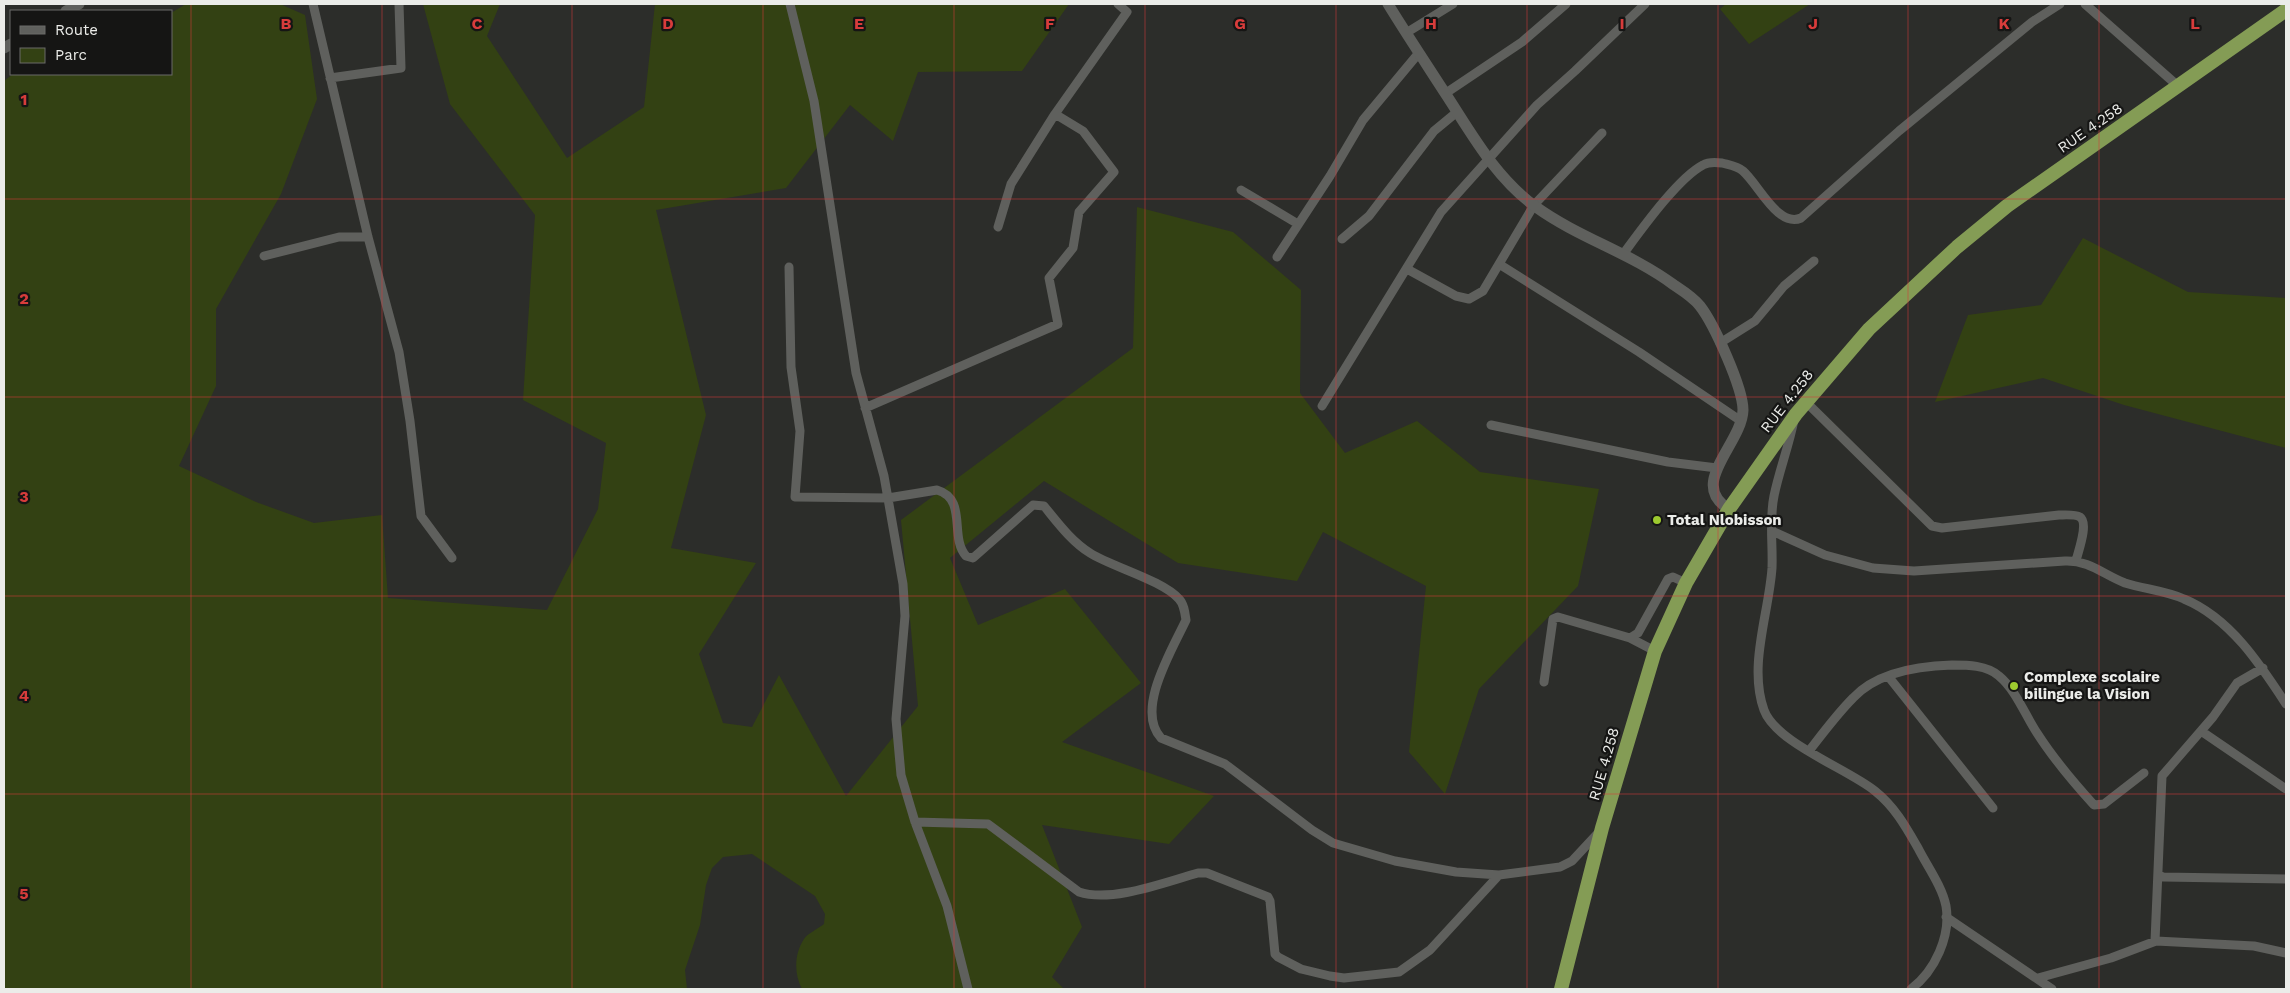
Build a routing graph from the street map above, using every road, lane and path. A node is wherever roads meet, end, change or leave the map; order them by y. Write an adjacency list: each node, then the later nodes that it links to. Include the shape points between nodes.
1 (313, 4): 15 (street)
2 (399, 4): 15 (street, via 401,68)
3 (790, 4): 38 (street, via 814,101 855,364)
4 (1118, 4): 11 (street)
5 (1388, 4): 13 (street)
6 (1453, 4): 13 (street)
7 (1566, 4): 17 (street, via 1522,42)
8 (1644, 4): 21 (street, via 1575,72 1537,104)
9 (2060, 4): 28 (street, via 2032,22 1899,131 1801,218 1791,220 1780,216 1742,170 1731,165 1710,163 1693,172 1656,210)
10 (2085, 4): 16 (street)
11 (1129, 8): 19 (street)
12 (2286, 10): 16 (highway, RUE 4.258)
13 (1406, 33): 14 (street)
14 (1418, 54): 17 (street); 24 (street, via 1363,120)
15 (330, 78): 26 (street)
16 (2178, 86): 36 (highway, RUE 4.258, via 2007,206 1957,246 1869,329)
17 (1446, 93): 18 (street)
18 (1457, 112): 21 (street); 27 (street, via 1434,131 1369,216)
19 (1055, 114): 25 (street, via 1011,184); 38 (street, via 1083,131 1114,172 1079,212 1073,248 1049,278 1058,324)
20 (1602, 133): 23 (street)
21 (1488, 158): 23 (street, via 1499,173); 34 (street, via 1441,212)
22 (1241, 190): 24 (street)
23 (1534, 205): 28 (street, via 1571,229); 32 (street)
24 (1298, 224): 30 (street)
25 (998, 227)
26 (368, 237): 29 (street, via 338,237); 46 (street, via 399,352 420,516)
27 (1342, 239)
28 (1624, 253): 35 (street, via 1693,299)
29 (264, 256)
30 (1277, 257)
31 (1814, 261): 35 (street, via 1784,286 1756,322)
32 (1499, 264): 34 (street, via 1483,291 1469,299 1456,296); 40 (street, via 1647,357)
33 (789, 267): 43 (street, via 790,367 800,431 795,497)
34 (1407, 269): 37 (street)
35 (1720, 343): 40 (street, via 1739,390 1743,410)
36 (1806, 402): 39 (highway, RUE 4.258); 47 (street, via 1932,526 1942,528 2060,515 2078,516 2083,520 2084,528)
37 (1322, 406)
38 (866, 408): 43 (street)
39 (1796, 414): 44 (highway, RUE 4.258); 45 (street, via 1774,497)
40 (1741, 421): 42 (street)
41 (1491, 425): 42 (street, via 1668,462)
42 (1717, 468): 44 (street, via 1713,490 1718,503)
43 (888, 498): 60 (street, via 903,584 905,616 897,695 900,762); 63 (street, via 936,490 944,492 951,497 955,510 960,546 966,556 973,558 1033,505 1044,506 1066,533 1089,553 1158,585 1179,598 1185,610 1186,620 1160,678 1151,708 1154,730 1160,738 1225,764 1333,843 1395,861 1456,872)
44 (1729, 509): 48 (highway, RUE 4.258)
45 (1772, 531): 47 (street, via 1825,555 1873,568 1914,571); 56 (street, via 1771,581 1759,667 1760,699 1775,727)
46 (452, 558)
47 (2076, 561): 51 (street, via 2124,583 2183,598 2215,615)
48 (1686, 583): 49 (street, via 1674,577 1668,579 1638,633); 50 (highway, RUE 4.258)
49 (1630, 638): 50 (street); 53 (street, via 1558,617 1553,619)
50 (1655, 651): 61 (highway, RUE 4.258)
51 (2263, 668): 54 (street); 55 (street, via 2237,683)
52 (1888, 676): 56 (street, via 1866,686 1853,697); 57 (street, via 1912,669 1969,665 1999,676 2038,735 2094,805 2104,804); 59 (street)
53 (1544, 682)
54 (2286, 704)
55 (2201, 731): 58 (street); 62 (street, via 2162,776)
56 (1809, 751): 65 (street, via 1874,790 1894,809 1941,891)
57 (2144, 773)
58 (2286, 789)
59 (1993, 808)
60 (915, 822): 63 (street, via 988,824 1078,892 1088,895 1111,894 1207,873 1268,897 1278,957 1301,970 1344,978 1399,972 1430,950); 69 (street, via 947,906)
61 (1602, 828): 63 (street, via 1572,861 1560,867); 70 (highway, RUE 4.258)
62 (2158, 874): 64 (street); 66 (street)
63 (1499, 875)
64 (2286, 879)
65 (1946, 917): 68 (street); 71 (street, via 1943,942 1935,961 1923,980)
66 (2155, 941): 67 (street, via 2254,946); 68 (street, via 2111,958)
67 (2286, 954)
68 (2038, 978): 72 (street)
69 (968, 989)
70 (1560, 989)
71 (1911, 989)
72 (2052, 989)

